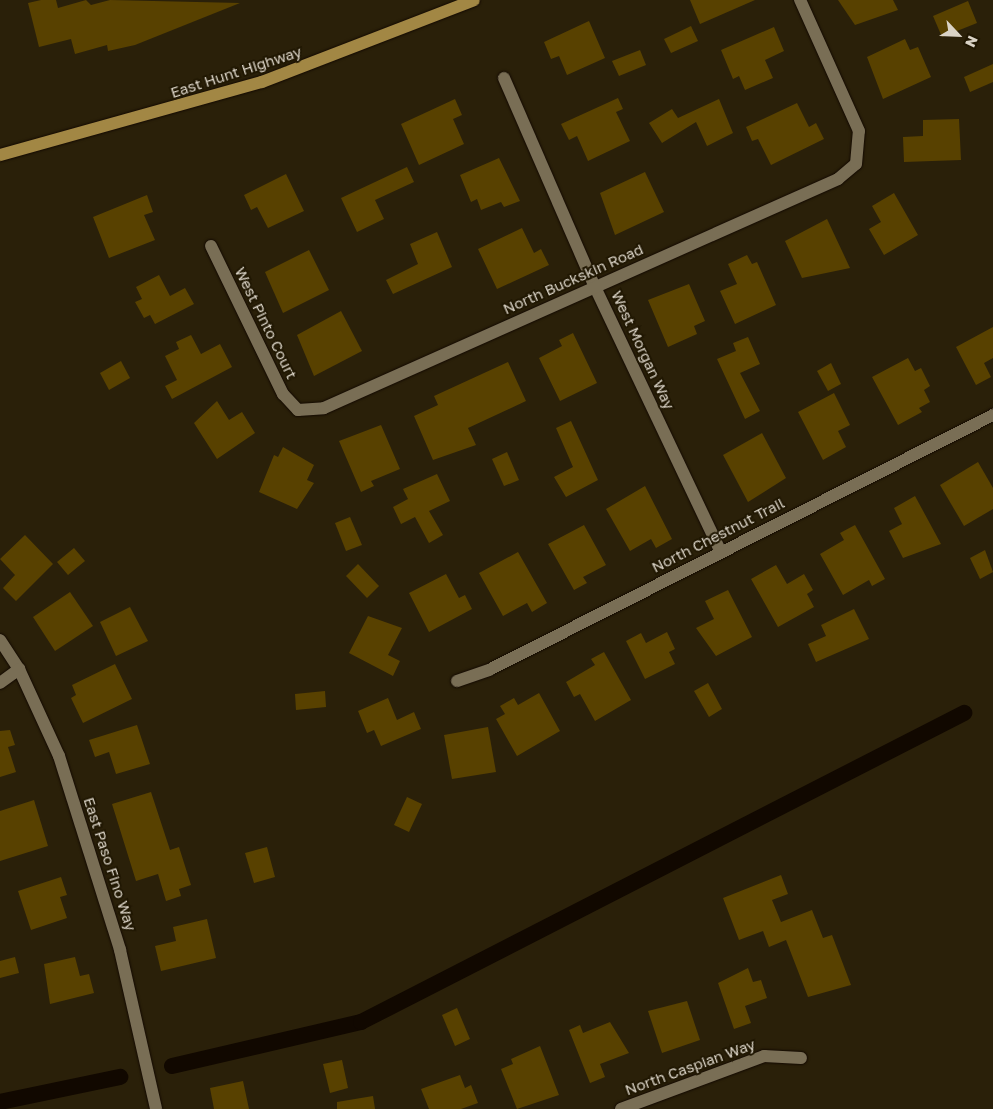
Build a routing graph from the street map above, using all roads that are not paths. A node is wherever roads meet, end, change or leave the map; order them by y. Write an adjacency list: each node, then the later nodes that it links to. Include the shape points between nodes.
1 (474, 0): 4 (main road, East Hunt Highway, via 262,82)
2 (800, 0): 6 (street, North Buckskin Road, via 859,131 856,164 838,179)
3 (504, 78): 6 (street, West Morgan Way)
4 (0, 155)
5 (211, 246): 7 (street, West Pinto Court, via 284,394)
6 (595, 287): 7 (street, North Buckskin Road, via 324,408); 9 (street, West Morgan Way)
7 (298, 410)
8 (993, 416): 9 (street, North Chestnut Trail)
9 (721, 552): 12 (street, North Chestnut Trail)
10 (0, 640): 11 (street, East Paso Fino Way)
11 (19, 669): 13 (street); 15 (street, East Paso Fino Way, via 59,756 120,950)
12 (457, 681)
13 (0, 683)
14 (801, 1058): 16 (street, North Caspian Way, via 764,1056)
15 (156, 1109)
16 (621, 1109)

